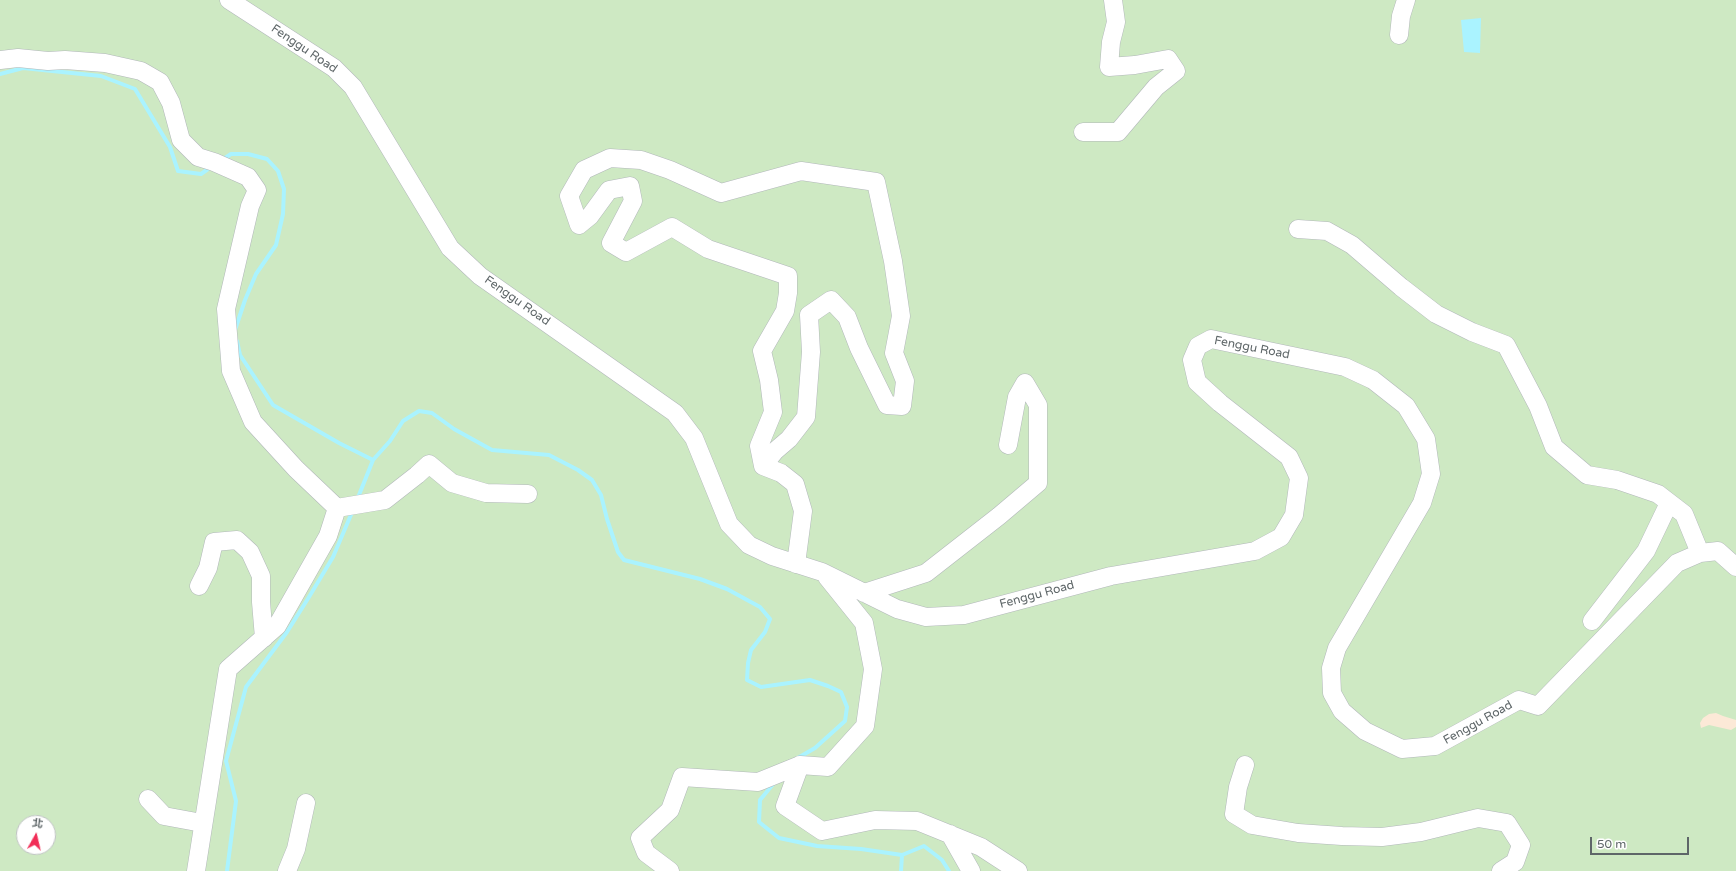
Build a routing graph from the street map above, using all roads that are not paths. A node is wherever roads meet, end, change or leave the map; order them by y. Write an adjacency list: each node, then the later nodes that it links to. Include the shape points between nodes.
1 (229, 0): 14 (street, Fenggu Road, via 334,68 353,87 450,248 480,276 675,413 694,438 729,524 748,545)
2 (1113, 0): 6 (street, via 1116,22 1109,67 1168,59 1176,71 1156,88 1118,132)
3 (1406, 0): 4 (street)
4 (1399, 35)
5 (0, 60): 12 (street, via 18,58 105,63 141,71 160,82 171,103 181,140 198,157 248,177 257,190 250,206 226,309 231,371 253,422 296,469)
6 (1083, 132)
7 (1298, 229): 11 (street, via 1327,231 1352,245 1436,314 1506,345 1538,406 1554,446 1587,475 1617,480 1658,494)
8 (1008, 445): 18 (street, via 1017,396 1025,383 1038,405 1038,483 926,573)
9 (763, 466): 9 (street, via 759,446 773,412 762,351 785,311 788,276 708,249 672,227 626,252 611,243 633,201 630,186 609,190 590,216 579,225 569,196 584,170 610,158 641,160 721,193 801,171 876,182 893,261 901,316 894,352 905,381 902,406 887,405 847,317 831,300 810,315 811,352 806,417); 14 (street, via 781,473 795,484 803,511)
10 (528, 494): 12 (street, via 486,493 452,483 429,464 385,500)
11 (1670, 503): 13 (street, via 1684,514); 19 (street, via 1646,551)
12 (341, 508): 20 (street, via 277,626)
13 (1700, 553): 15 (street, via 1718,551); 18 (street, Fenggu Road, via 1677,563 1538,706 1519,700 1435,746 1402,749 1365,731 1342,711 1332,693 1331,668 1337,648 1422,503 1431,474 1426,439 1406,406 1373,380 1345,367 1211,339 1198,346 1192,360 1197,382 1289,457 1299,478 1294,515 1281,537 1255,551 1111,576 964,615 926,617 897,610)
14 (796, 564): 16 (street, Fenggu Road)
15 (1736, 567)
16 (822, 572): 18 (street, Fenggu Road); 21 (street, via 864,623 873,669 865,726 828,767)
17 (199, 586): 20 (street, via 208,568 214,542 237,540 250,552 261,576)
18 (864, 593)
19 (1592, 621)
20 (264, 638): 25 (street, via 228,669)
21 (799, 765): 26 (street, via 785,806 822,831 875,820 917,821); 29 (street, via 758,782 682,777 670,810 640,838 646,853)
22 (1245, 765): 32 (street, via 1238,787 1234,814 1252,825 1298,833 1382,837 1421,832 1478,818 1492,820 1507,823 1521,845 1515,862)
23 (148, 799): 25 (street, via 164,816)
24 (306, 803): 28 (street, via 296,849)
25 (202, 823): 27 (street)
26 (950, 834): 30 (street); 31 (street, via 981,847)
27 (196, 871)
28 (287, 871)
29 (670, 871)
30 (971, 871)
31 (1018, 871)
32 (1501, 871)

